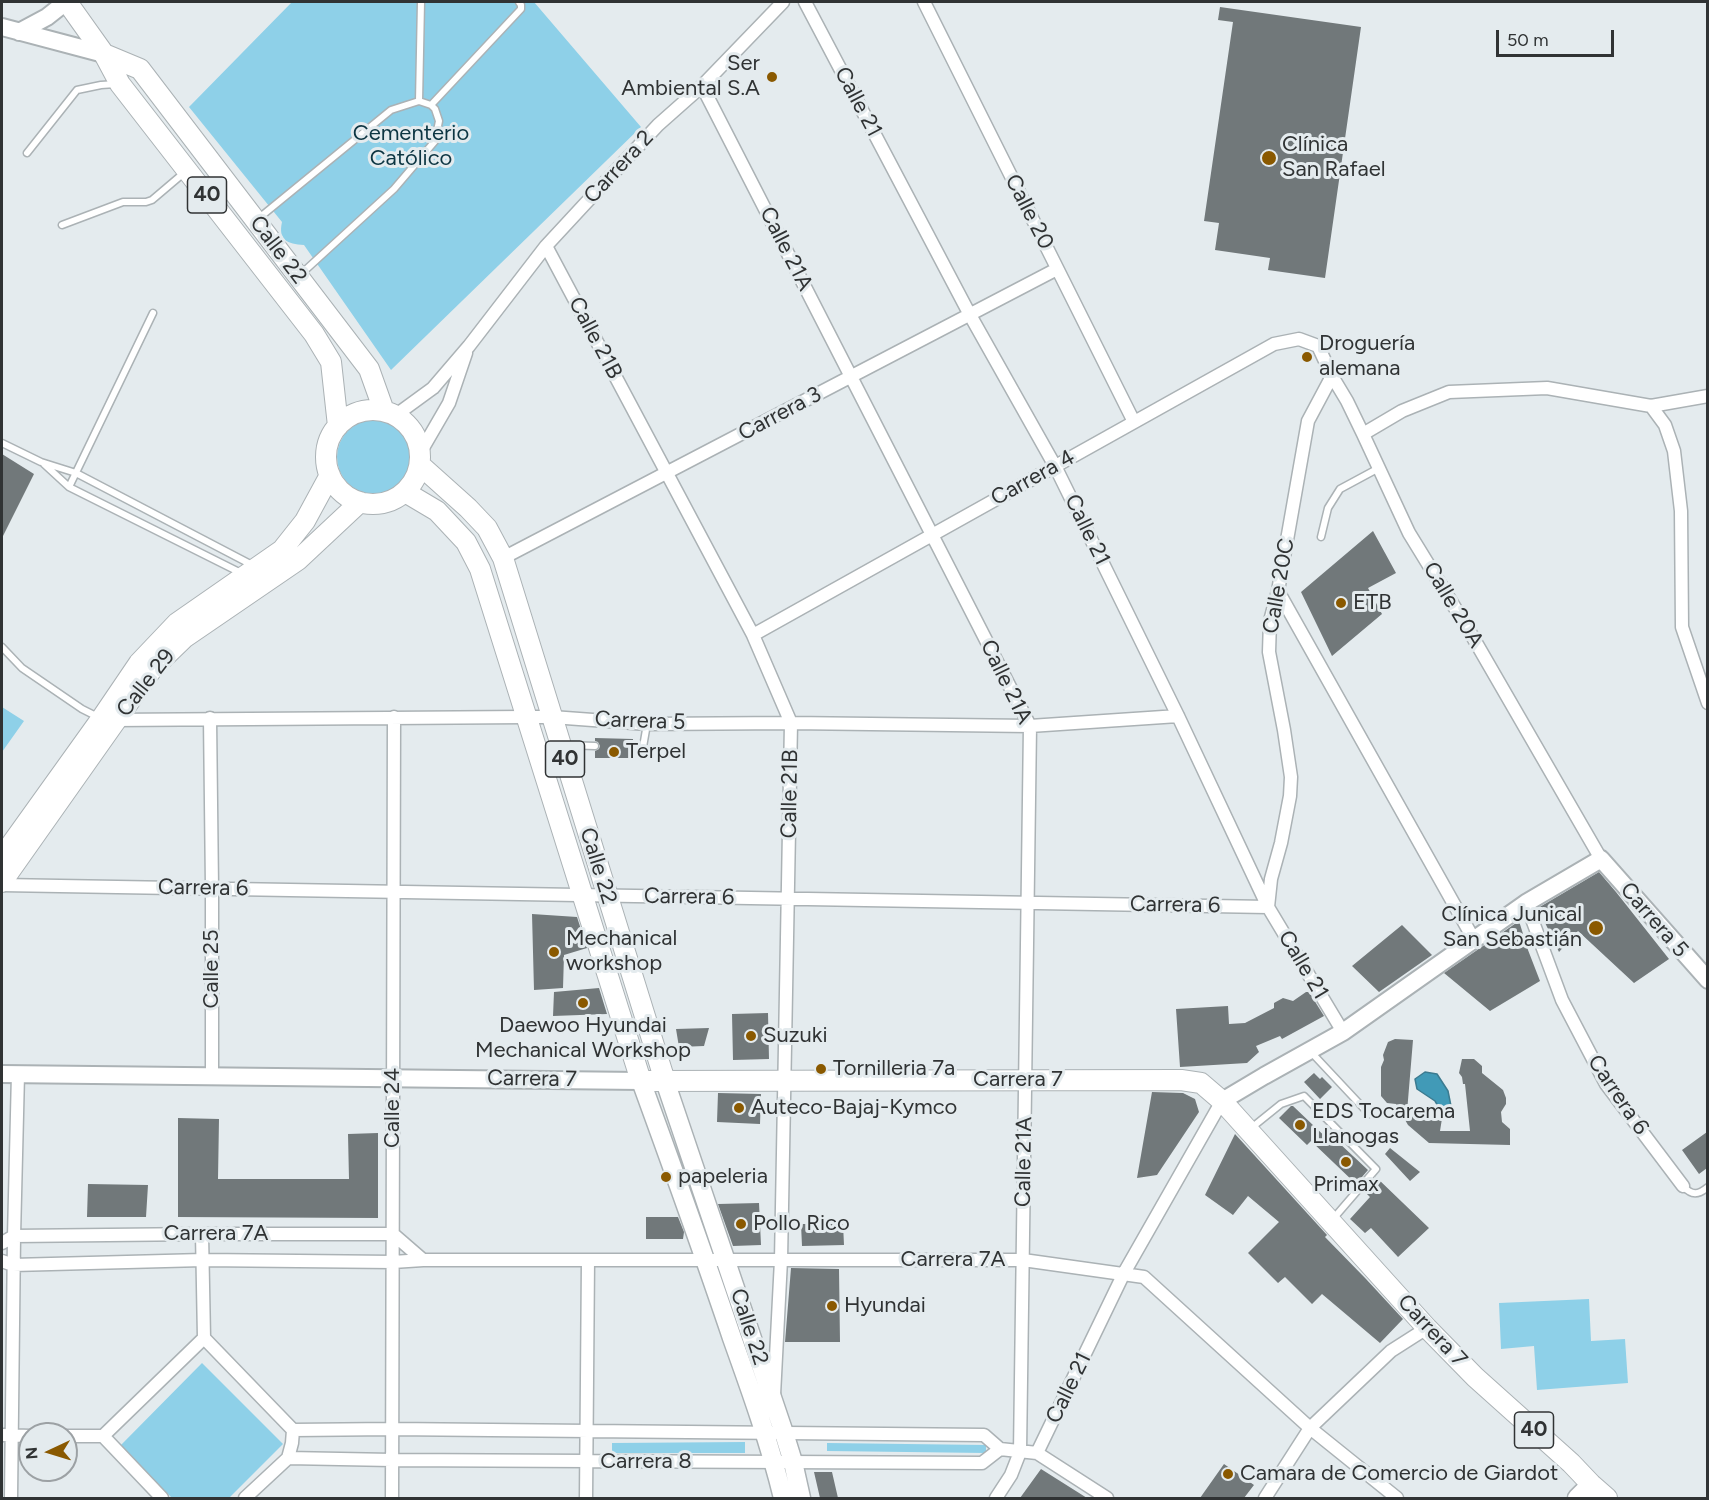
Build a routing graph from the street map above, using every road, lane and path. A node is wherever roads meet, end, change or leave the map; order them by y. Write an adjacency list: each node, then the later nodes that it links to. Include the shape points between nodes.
1 (66, 2): 8 (street); 9 (main road, Calle 22 / 40)
2 (421, 2): 12 (lane)
3 (519, 2): 13 (lane, via 522,9)
4 (782, 2): 11 (street, Carrera 2)
5 (805, 2): 23 (street, Calle 21)
6 (924, 2): 20 (street, Calle 20)
7 (2, 27): 8 (street)
8 (20, 32): 9 (street)
9 (104, 54): 10 (main road, Calle 22 / 40); 14 (main road, Calle 22 / 40, via 140,69)
10 (120, 84): 14 (main road, Calle 22 / 40); 15 (lane, via 77,90)
11 (702, 86): 19 (street, Carrera 2, via 658,125); 27 (street, Calle 21A)
12 (419, 101): 13 (lane); 17 (lane, via 392,110)
13 (431, 105): 21 (lane, via 439,121 435,141 394,189)
14 (165, 122): 16 (main road, Calle 22 / 40); 17 (main road, Calle 22 / 40)
15 (27, 153)
16 (188, 170): 18 (lane, via 152,200 123,202); 32 (main road, Calle 22 / 40, via 314,334 331,362)
17 (256, 221): 21 (main road, Calle 22 / 40)
18 (62, 225)
19 (546, 246): 24 (street, Carrera 2); 40 (street, Calle 21B)
20 (1057, 269): 23 (street, Carrera 3); 31 (street, Calle 20)
21 (299, 276): 30 (main road, Calle 22 / 40, via 369,369)
22 (153, 313): 39 (lane)
23 (970, 315): 27 (street, Carrera 3); 37 (street, Calle 21)
24 (469, 346): 30 (street, Carrera 2, via 433,388); 35 (street, Carrera 2, via 448,404)
25 (1318, 346): 26 (street, Calle 20A); 31 (street, Carrera 4, via 1299,339 1274,344)
26 (1332, 376): 33 (street, Calle 20A); 49 (street, Calle 20C, via 1308,421)
27 (851, 377): 40 (street, Carrera 3); 45 (street, Calle 21A)
28 (1707, 396): 29 (street)
29 (1652, 406): 33 (street, via 1547,388 1449,392 1402,411); 52 (street, via 1665,425 1674,451 1681,511 1682,627)
30 (390, 413): 32 (main road, via 359,412); 35 (main road, 40, via 413,431)
31 (1134, 422): 37 (street, Carrera 4)
32 (338, 426): 41 (main road, 40, via 327,450)
33 (1363, 434): 38 (street, Calle 20A)
34 (2, 443): 36 (lane)
35 (420, 459): 43 (main road, via 415,479); 47 (main road, Calle 22 / 40, via 488,528)
36 (41, 462): 39 (lane); 42 (lane)
37 (1055, 466): 45 (street, Carrera 4); 53 (street, Calle 21)
38 (1379, 468): 46 (lane, via 1340,489 1328,508); 66 (street, Calle 20A, via 1409,533)
39 (76, 473): 42 (lane); 48 (lane)
40 (667, 474): 47 (street, Carrera 3); 50 (street, Calle 21B)
41 (330, 475): 44 (main road, via 338,487); 48 (main road, Calle 29, via 305,521)
42 (69, 486): 48 (lane)
43 (405, 492): 44 (main road, via 376,504); 55 (main road, Calle 22 / 40, via 437,512 466,542 480,569)
44 (360, 502): 48 (main road, Calle 29, via 298,560)
45 (932, 535): 50 (street, Carrera 4); 61 (street, Calle 21A)
46 (1321, 537)
47 (503, 558): 56 (main road, Calle 22 / 40)
48 (256, 578): 58 (main road, Calle 29, via 184,638)
49 (1278, 591): 75 (street, Calle 20C, via 1270,621 1269,652 1291,777); 76 (street)
50 (753, 635): 59 (street, Calle 21B)
51 (2, 647): 58 (lane, via 22,668 82,709)
52 (1707, 703)
53 (1178, 716): 61 (street, Carrera 5); 75 (street, Calle 21)
54 (394, 717): 55 (street, Carrera 5); 57 (street, Carrera 5); 69 (street, Calle 24)
55 (526, 717): 56 (street, Carrera 5); 70 (main road, Calle 22 / 40)
56 (552, 717): 60 (street, Carrera 5); 62 (main road, Calle 22 / 40)
57 (210, 718): 58 (street, Carrera 5); 68 (street, Calle 25)
58 (109, 719): 65 (main road, Calle 29); 67 (main road, Calle 29)
59 (791, 723): 60 (street, Carrera 5); 61 (street, Carrera 5); 72 (street, Calle 21B)
60 (647, 724): 64 (lane, via 642,747)
61 (1030, 726): 73 (street, Calle 21A)
62 (561, 745): 63 (lane); 71 (main road, Calle 22 / 40)
63 (595, 746)
64 (633, 747)
65 (2, 857)
66 (1601, 859): 74 (street); 77 (street, Carrera 5)
67 (2, 884): 68 (street, Carrera 6)
68 (212, 888): 69 (street, Carrera 6); 81 (street, Calle 25)
69 (394, 892): 70 (street, Carrera 6); 82 (street, Calle 24)
70 (583, 895): 71 (street, Carrera 6); 85 (main road, Calle 22 / 40)
71 (607, 895): 72 (street, Carrera 6); 86 (main road, Calle 22 / 40)
72 (788, 900): 73 (street, Carrera 6); 83 (street, Calle 21B)
73 (1028, 903): 75 (street, Carrera 6); 84 (street, Calle 21A)
74 (1526, 903): 76 (street); 90 (street, Carrera 6, via 1562,1000 1606,1084)
75 (1268, 907): 78 (street, Calle 21)
76 (1473, 939): 78 (street)
77 (1707, 980)
78 (1343, 1032): 79 (street)
79 (1310, 1050): 87 (street); 88 (lane)
80 (10, 1074): 81 (street, Carrera 7); 95 (street)
81 (212, 1076): 82 (street, Carrera 7)
82 (393, 1078): 85 (street, Carrera 7); 94 (street, Calle 24)
83 (784, 1080): 84 (main road, Carrera 7 / 40); 86 (main road, Carrera 7 / 40); 102 (street, Calle 21B)
84 (1025, 1080): 87 (main road, Carrera 7 / 40, via 1181,1080 1201,1083); 103 (street, Calle 21A)
85 (641, 1081): 86 (main road, Carrera 7 / 40); 100 (main road, Calle 22)
86 (665, 1081): 101 (main road, Calle 22)
87 (1222, 1101): 89 (main road, Carrera 7 / 40); 106 (street, Calle 21)
88 (1369, 1114)
89 (1248, 1131): 92 (main road, Carrera 7 / 40); 92 (lane, via 1281,1104 1305,1096 1376,1169)
90 (1683, 1186): 91 (lane, Carrera 6, via 1694,1194)
91 (1707, 1187)
92 (1331, 1222): 107 (main road, Carrera 7 / 40)
93 (202, 1234): 94 (street, Carrera 7A); 95 (street, Carrera 7A); 97 (street)
94 (393, 1234): 98 (street); 104 (street, Calle 24)
95 (14, 1236): 96 (street, Carrera 7A); 105 (street)
96 (2, 1243)
97 (203, 1260): 104 (street, Carrera 7A); 105 (street, Carrera 7A); 108 (street)
98 (423, 1260): 99 (street, Carrera 7A); 104 (street, Carrera 7A)
99 (588, 1260): 100 (street, Carrera 7A); 113 (street)
100 (705, 1260): 101 (street, Carrera 7A); 114 (main road, Calle 22)
101 (727, 1260): 102 (street, Carrera 7A); 109 (main road, Calle 22)
102 (781, 1260): 103 (street, Carrera 7A); 109 (street, Calle 21B)
103 (1023, 1260): 106 (street, Carrera 7A); 120 (street, Calle 21A)
104 (393, 1262): 111 (street, Calle 24)
105 (7, 1263): 116 (street)
106 (1124, 1273): 110 (street, Carrera 7A, via 1144,1277); 121 (street, Calle 21)
107 (1427, 1328): 110 (street, via 1391,1351); 127 (main road, Carrera 7 / 40)
108 (204, 1338): 112 (street); 118 (street)
109 (774, 1402): 115 (main road, Calle 22)
110 (1310, 1428): 137 (street); 138 (street, Carrera 7A)
111 (392, 1429): 112 (street, Carrera 8); 113 (street, Carrera 8); 123 (street, Calle 24)
112 (293, 1430): 122 (street)
113 (586, 1431): 114 (street, Carrera 8); 124 (street)
114 (765, 1433): 115 (street, Carrera 8); 125 (main road, Calle 22)
115 (784, 1433): 119 (street, Carrera 8, via 984,1435); 126 (main road, Calle 22)
116 (7, 1435): 128 (street)
117 (78, 1436): 118 (street)
118 (103, 1436): 129 (street)
119 (1000, 1449): 120 (street, Carrera 8); 126 (street, Carrera 8, via 982,1463)
120 (1020, 1452): 121 (street, Carrera 8); 135 (street)
121 (1037, 1453): 136 (street, Carrera 8)
122 (288, 1458): 123 (street, Carrera 8); 130 (street)
123 (392, 1461): 124 (street, Carrera 8); 131 (street, Calle 24)
124 (586, 1461): 125 (street, Carrera 8); 132 (street)
125 (774, 1462): 126 (street, Carrera 8); 133 (main road, Calle 22)
126 (793, 1462): 134 (main road, Calle 22)
127 (1600, 1494): 139 (main road)
128 (11, 1498)
129 (162, 1498)
130 (245, 1498)
131 (392, 1498)
132 (586, 1498)
133 (783, 1498)
134 (801, 1498)
135 (996, 1498)
136 (1107, 1498)
137 (1265, 1498)
138 (1398, 1498)
139 (1577, 1498)

